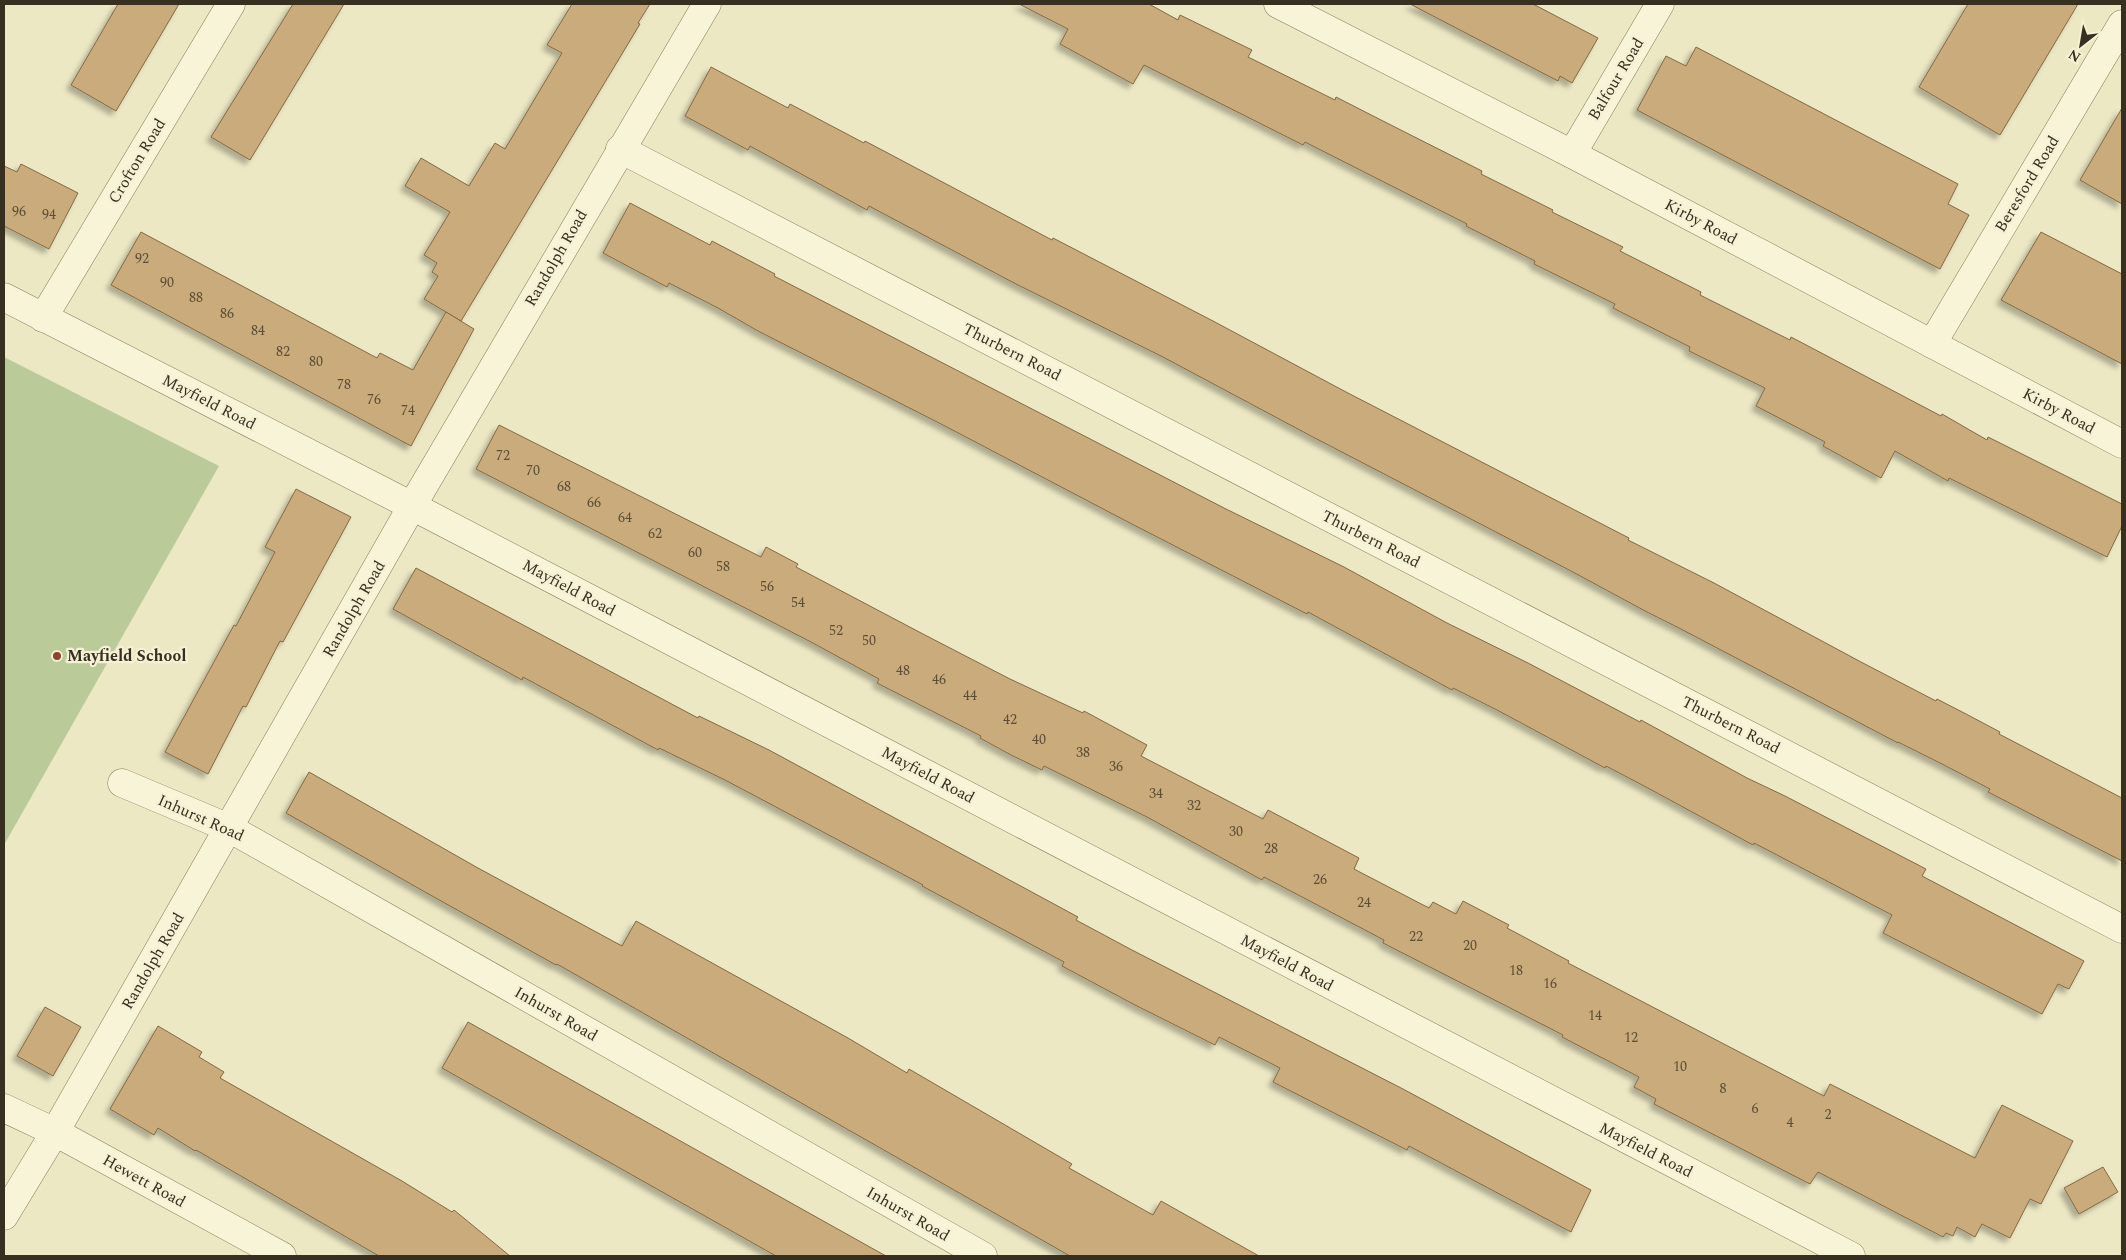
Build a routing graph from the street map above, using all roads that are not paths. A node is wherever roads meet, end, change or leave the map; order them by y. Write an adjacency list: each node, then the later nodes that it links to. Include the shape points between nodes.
1 (231, 4): 9 (street, Crofton Road)
2 (706, 4): 6 (street, Randolph Road)
3 (1278, 4): 7 (street, Kirby Road)
4 (1660, 4): 7 (street, Balfour Road)
5 (2122, 24): 10 (street, Beresford Road)
6 (620, 149): 12 (street, Randolph Road); 15 (street, Thurbern Road)
7 (1572, 154): 10 (street, Kirby Road)
8 (4, 297): 9 (street, Mayfield Road)
9 (43, 318): 12 (street, Mayfield Road)
10 (1932, 344): 11 (street, Kirby Road)
11 (2122, 444)
12 (412, 506): 14 (street, Randolph Road); 21 (street, Mayfield Road)
13 (122, 783): 14 (street, Inhurst Road)
14 (229, 828): 17 (street, Randolph Road); 20 (street, Inhurst Road)
15 (2122, 929)
16 (4, 1108): 17 (street, Hewett Road)
17 (56, 1132): 18 (street, Randolph Road); 19 (street, Hewett Road)
18 (4, 1216)
19 (282, 1256)
20 (983, 1256)
21 (1851, 1256)

